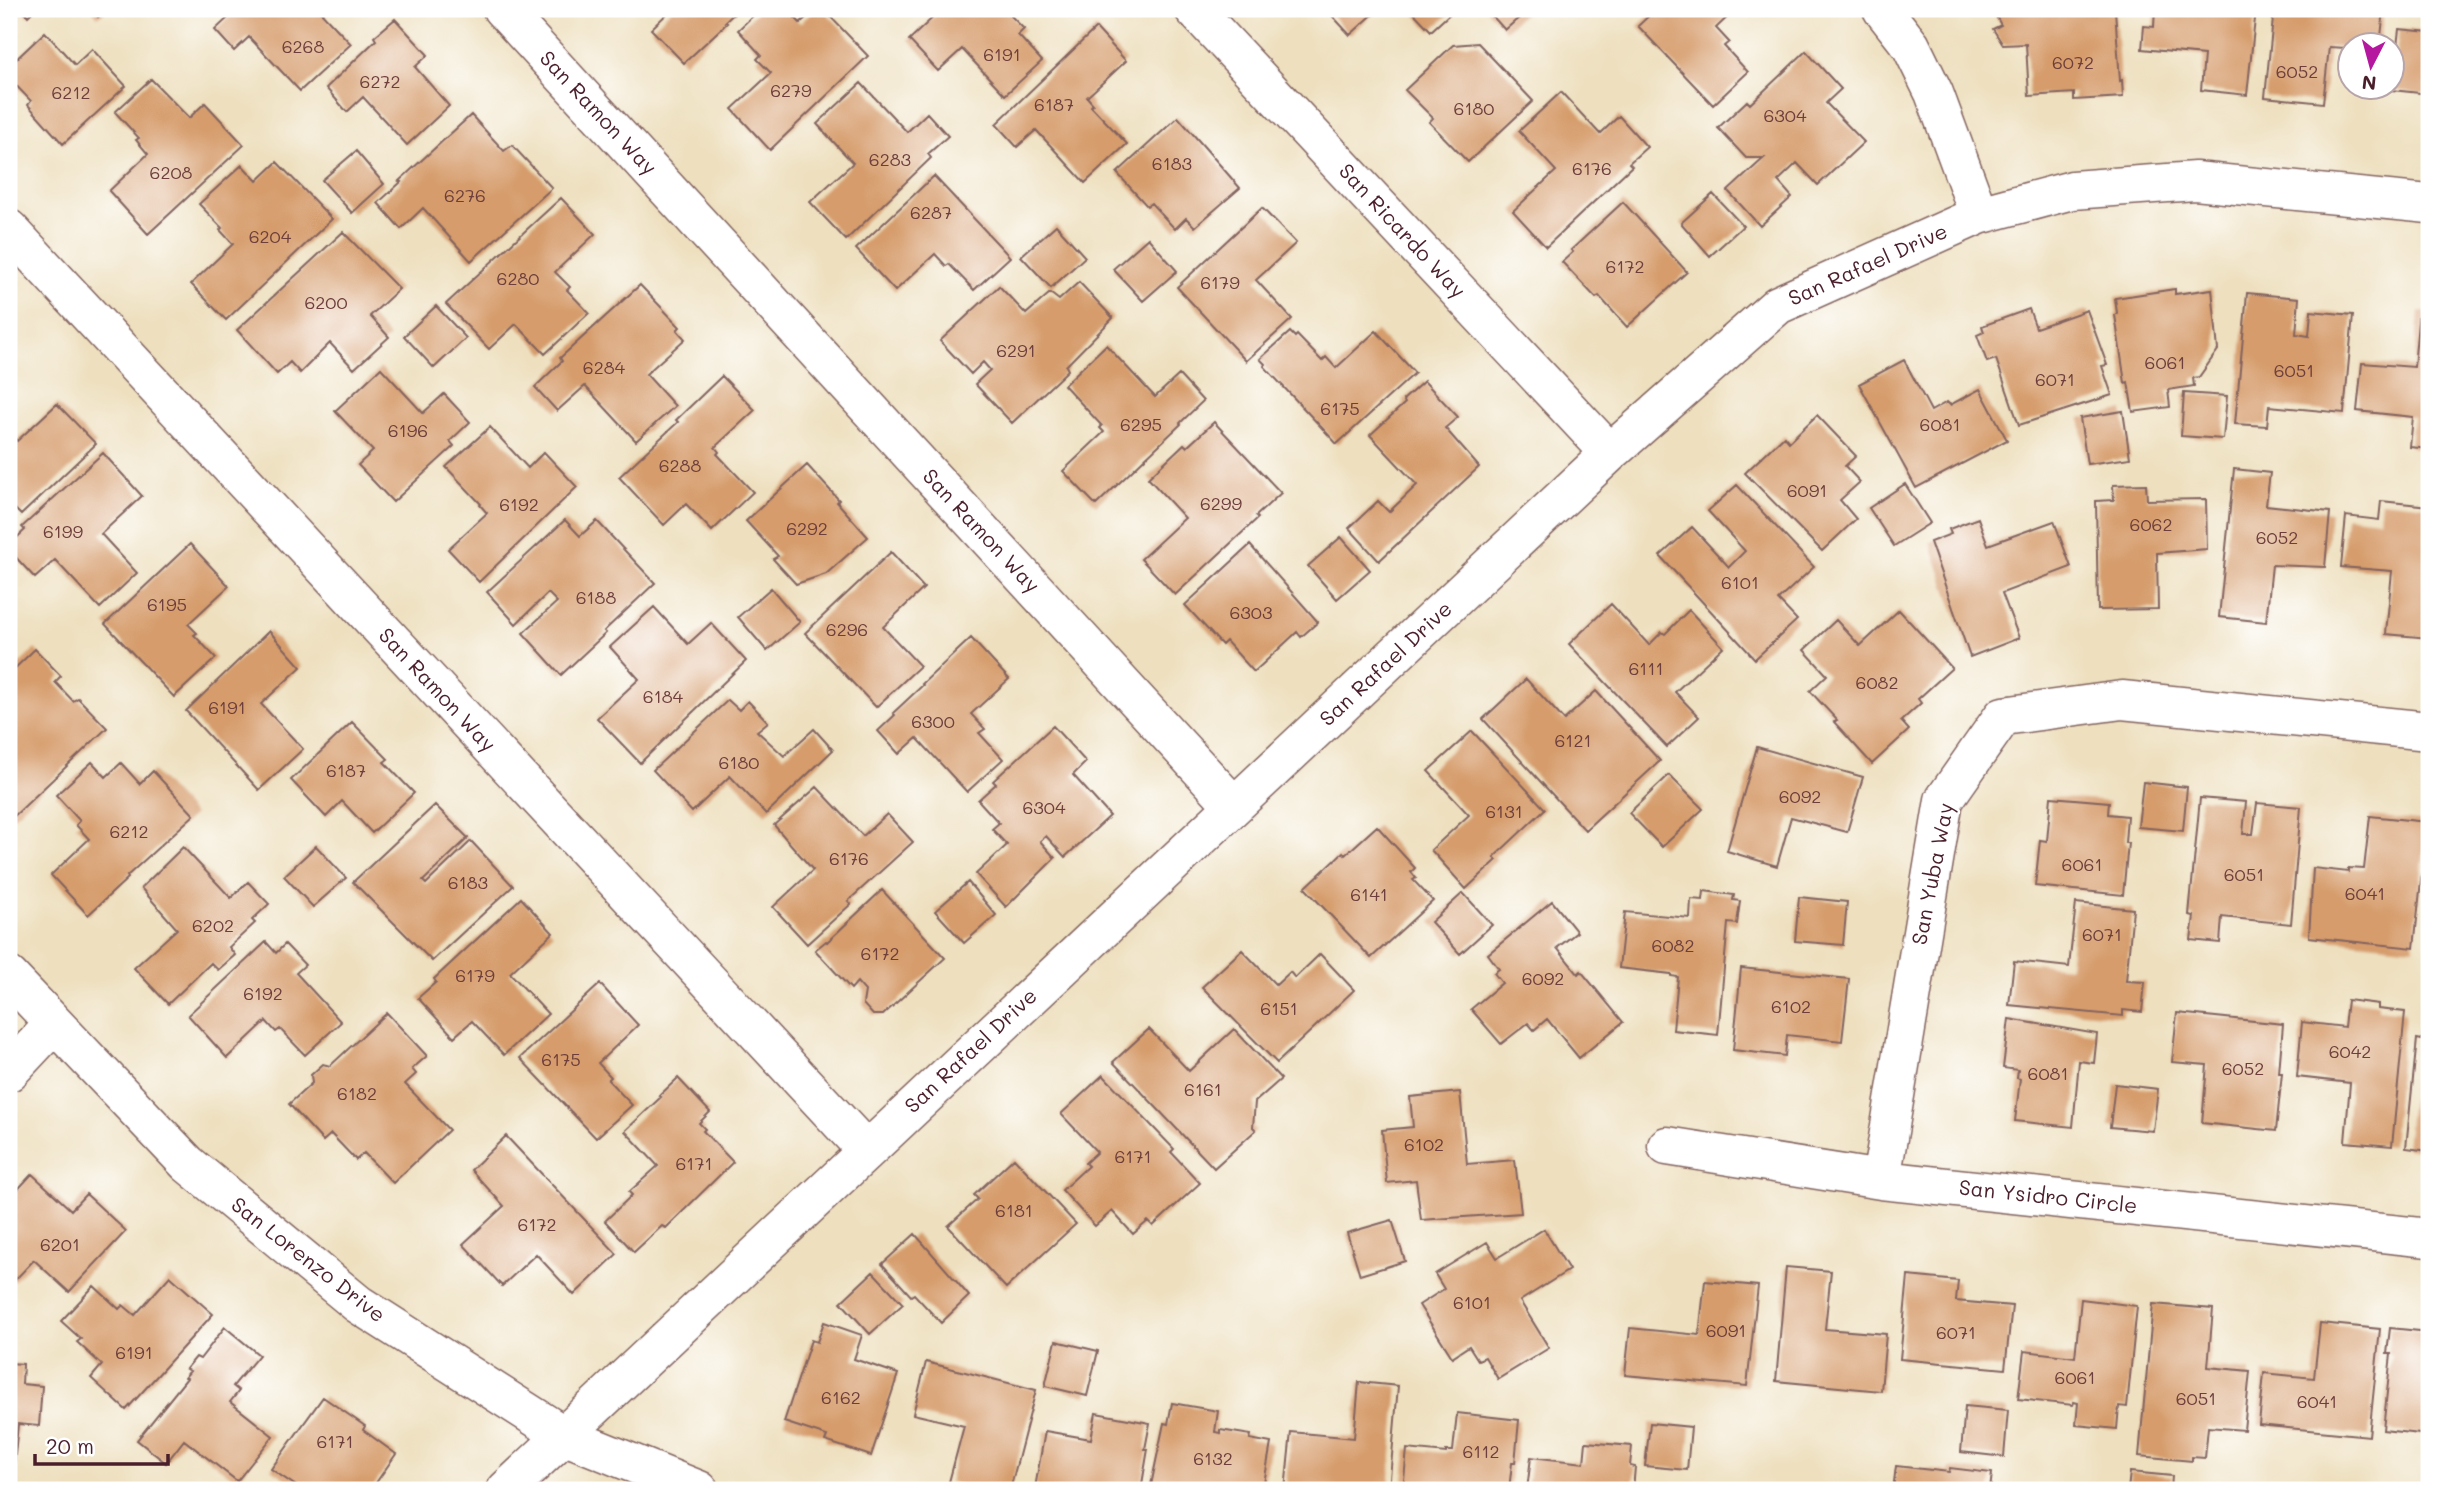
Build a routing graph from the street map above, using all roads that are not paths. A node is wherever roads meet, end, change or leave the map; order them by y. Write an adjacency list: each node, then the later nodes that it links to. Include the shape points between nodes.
1 (502, 9): 9 (street, San Ramon Way)
2 (1194, 9): 7 (street, San Ricardo Way)
3 (1882, 9): 5 (street, via 1911,46 1934,93)
4 (2429, 204): 5 (street, San Rafael Drive, via 2195,181 2072,190)
5 (1979, 215): 7 (street, San Rafael Drive, via 1778,305)
6 (9, 229): 14 (street, San Ramon Way)
7 (1610, 453): 9 (street, San Rafael Drive)
8 (2429, 731): 15 (street, San Yuba Way, via 2122,700 2003,716 1944,800)
9 (1234, 806): 14 (street, San Rafael Drive)
10 (9, 976): 11 (street, San Lorenzo Drive)
11 (54, 1024): 12 (street); 17 (street, San Lorenzo Drive, via 188,1164 358,1304)
12 (9, 1072)
13 (1667, 1146): 15 (street, San Ysidro Circle)
14 (866, 1150): 17 (street, San Rafael Drive)
15 (1881, 1180): 16 (street, San Ysidro Circle)
16 (2429, 1238)
17 (563, 1435): 18 (street, San Rafael Drive); 19 (street, San Lorenzo Drive)
18 (506, 1490)
19 (699, 1490)

